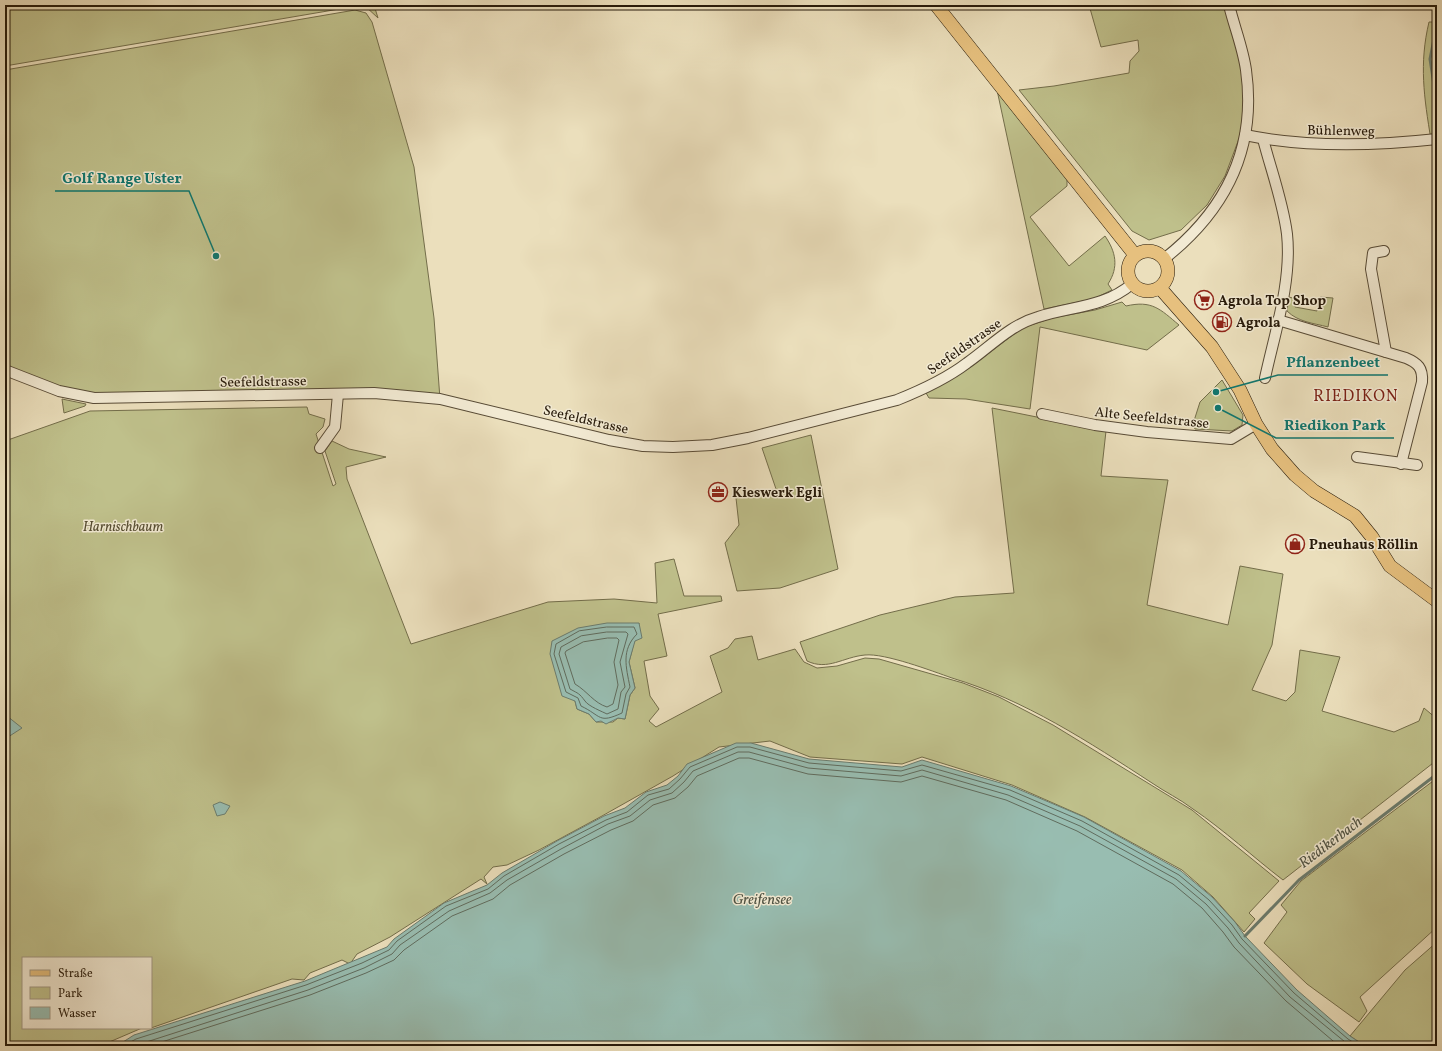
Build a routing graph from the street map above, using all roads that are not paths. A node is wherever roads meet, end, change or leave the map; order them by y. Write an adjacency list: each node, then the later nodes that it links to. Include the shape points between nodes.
1 (936, 5): 7 (main road)
2 (1229, 5): 3 (street, via 1246,75 1249,103)
3 (1245, 135): 4 (street, Bühlenweg); 8 (street, via 1232,178 1213,211)
4 (1263, 139): 5 (street, Bühlenweg, via 1282,143 1375,145); 11 (street, via 1287,234 1286,276)
5 (1437, 139)
6 (1384, 251): 12 (street, via 1373,253 1370,269)
7 (1135, 255): 8 (main road, via 1147,251 1160,254); 9 (main road, via 1127,272)
8 (1164, 259): 10 (main road, via 1168,271)
9 (1132, 284): 10 (main road, via 1148,292); 15 (street, Seefeldstrasse, via 1102,302 1038,317 1017,326 944,378 921,391 897,400 712,445 643,446 440,399 405,394)
10 (1160, 288): 17 (main road, via 1212,347 1240,390)
11 (1278, 320): 12 (street); 14 (street)
12 (1386, 352): 20 (street, via 1412,361 1422,372 1422,382)
13 (5, 370): 15 (street, Seefeldstrasse, via 59,391 94,398)
14 (1265, 378)
15 (338, 394): 18 (street, via 335,427)
16 (1042, 414): 17 (street, Alte Seefeldstrasse, via 1125,429 1231,439)
17 (1256, 424): 22 (main road, via 1272,450 1295,475 1318,494 1355,516 1372,536 1390,566)
18 (320, 448)
19 (1356, 457): 20 (street)
20 (1401, 464): 21 (street)
21 (1417, 465)
22 (1437, 601)

